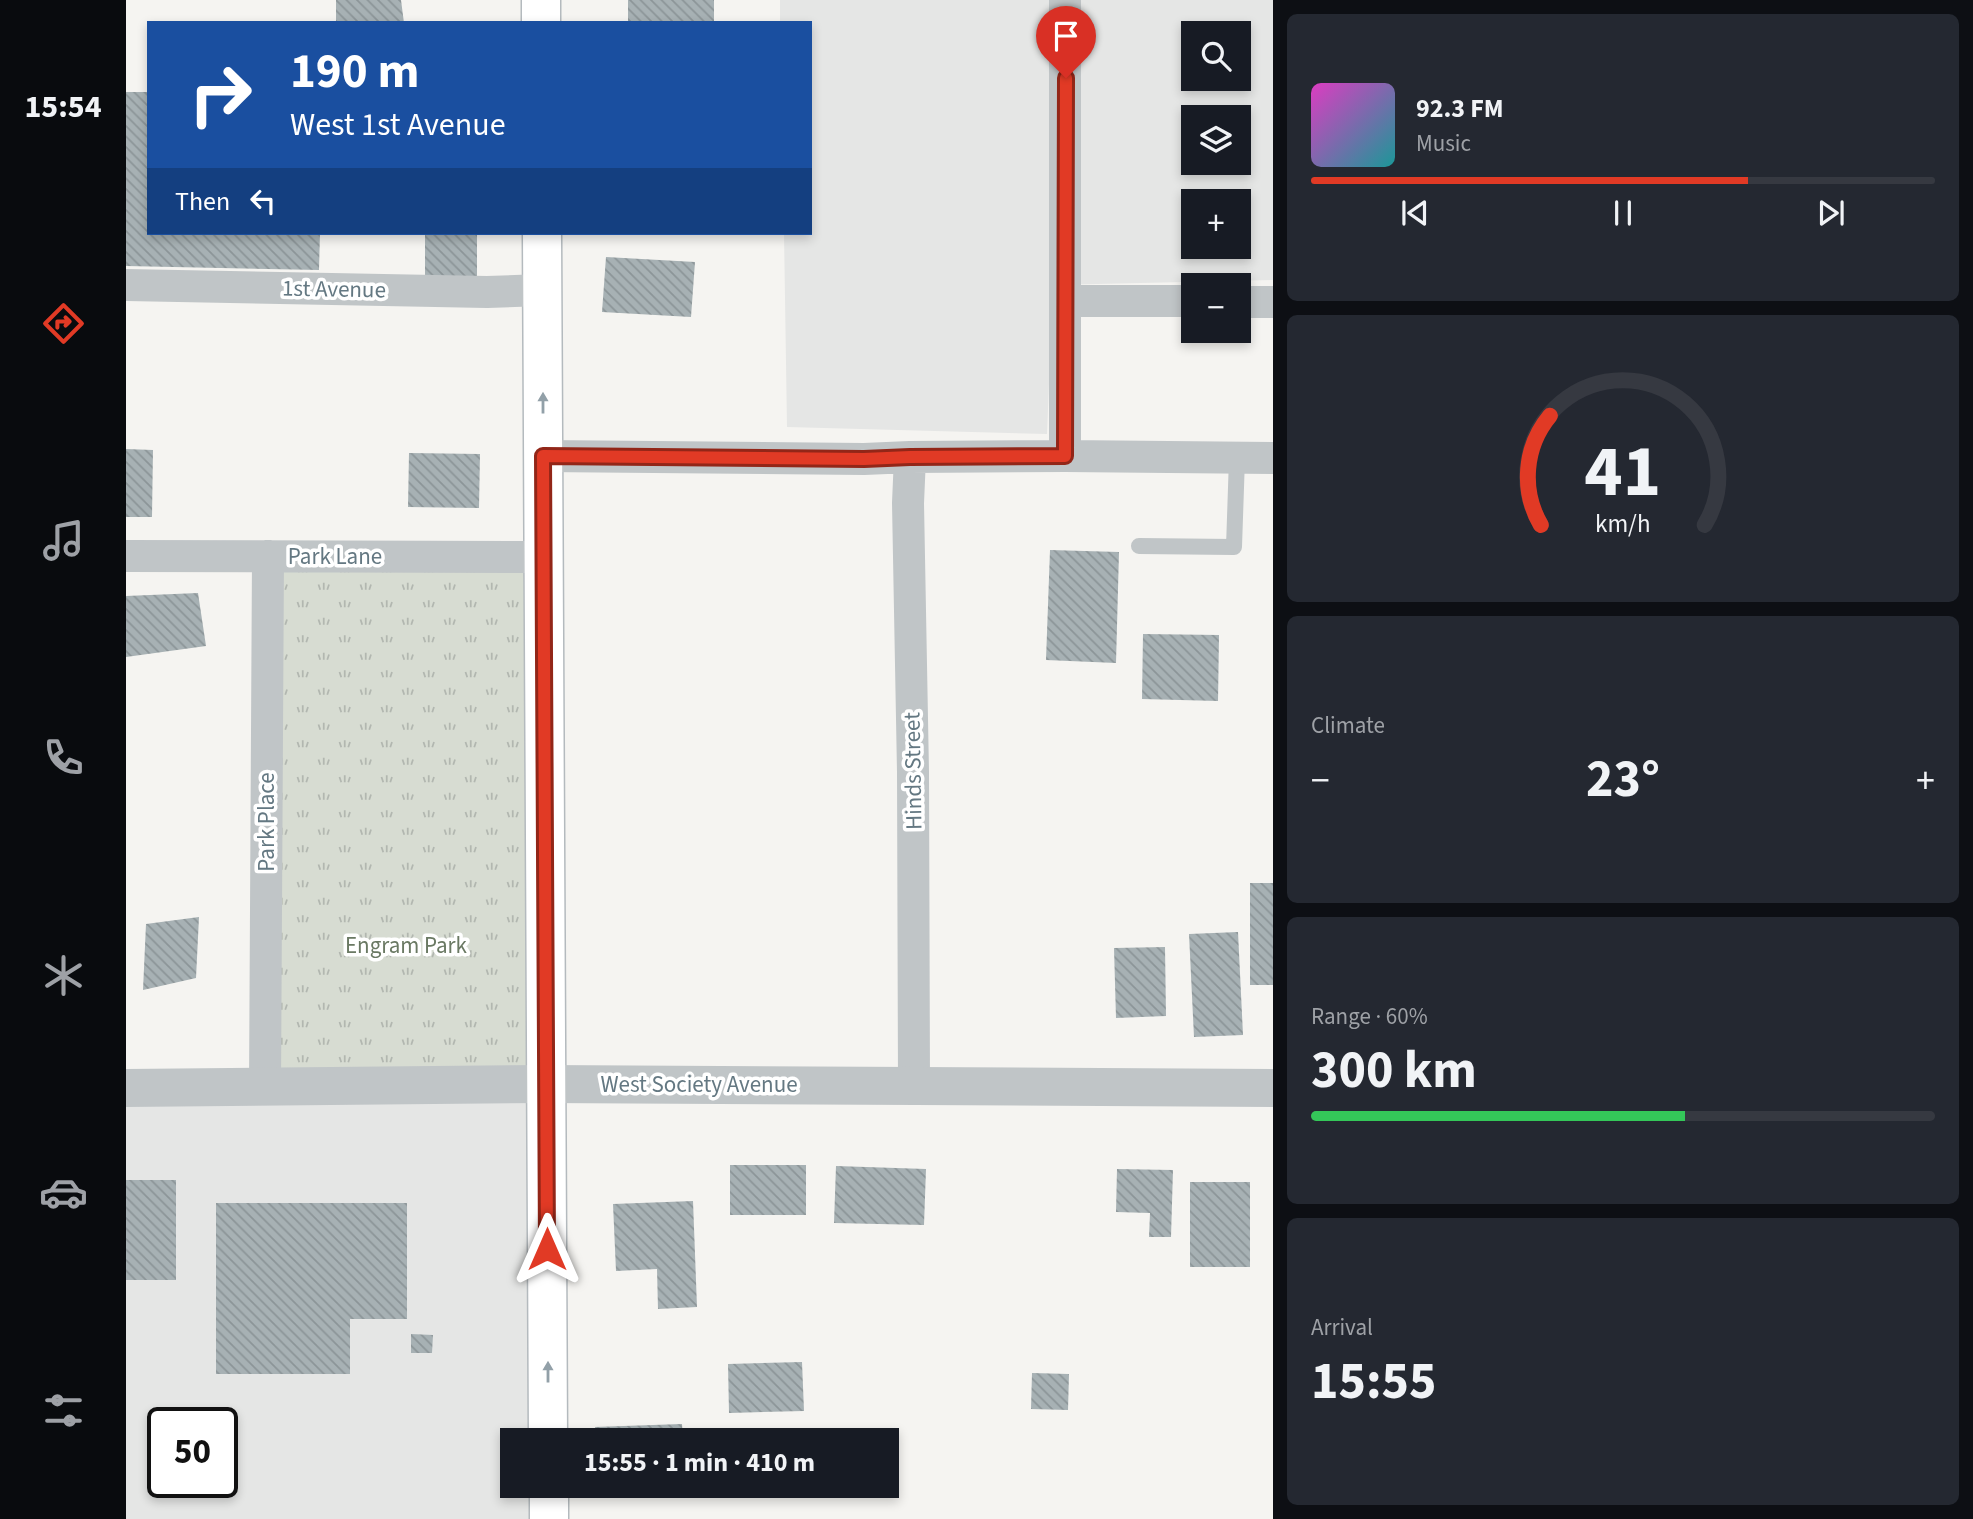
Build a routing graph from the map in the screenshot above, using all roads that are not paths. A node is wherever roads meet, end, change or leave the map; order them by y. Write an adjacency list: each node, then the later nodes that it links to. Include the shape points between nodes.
1 (541, 0): 3 (main road)
2 (1065, 0): 8 (street)
3 (541, 21)
4 (542, 235): 6 (main road)
5 (126, 285): 6 (street, 1st Avenue)
6 (542, 290): 11 (main road, one-way to 6)
7 (1181, 301): 8 (street)
8 (1065, 302): 12 (street)
9 (1251, 302): 10 (street)
10 (1273, 302)
11 (543, 456): 13 (street); 19 (main road)
12 (1065, 456): 13 (street); 14 (street)
13 (910, 457): 21 (street, Hinds Street)
14 (1237, 458): 15 (street); 16 (lane, via 1234,547)
15 (1273, 458)
16 (1139, 546)
17 (126, 556): 18 (street, Park Lane)
18 (268, 556): 19 (street, Park Lane); 23 (street, Park Place)
19 (543, 557): 20 (main road)
20 (545, 1084): 21 (street, West Society Avenue); 23 (street, West Society Avenue); 25 (main road, one-way to 20)
21 (914, 1085): 24 (street, West Society Avenue)
22 (126, 1088): 23 (street, West Society Avenue)
23 (265, 1088)
24 (1273, 1088)
25 (548, 1428)
26 (549, 1498): 27 (main road)
27 (549, 1519)

